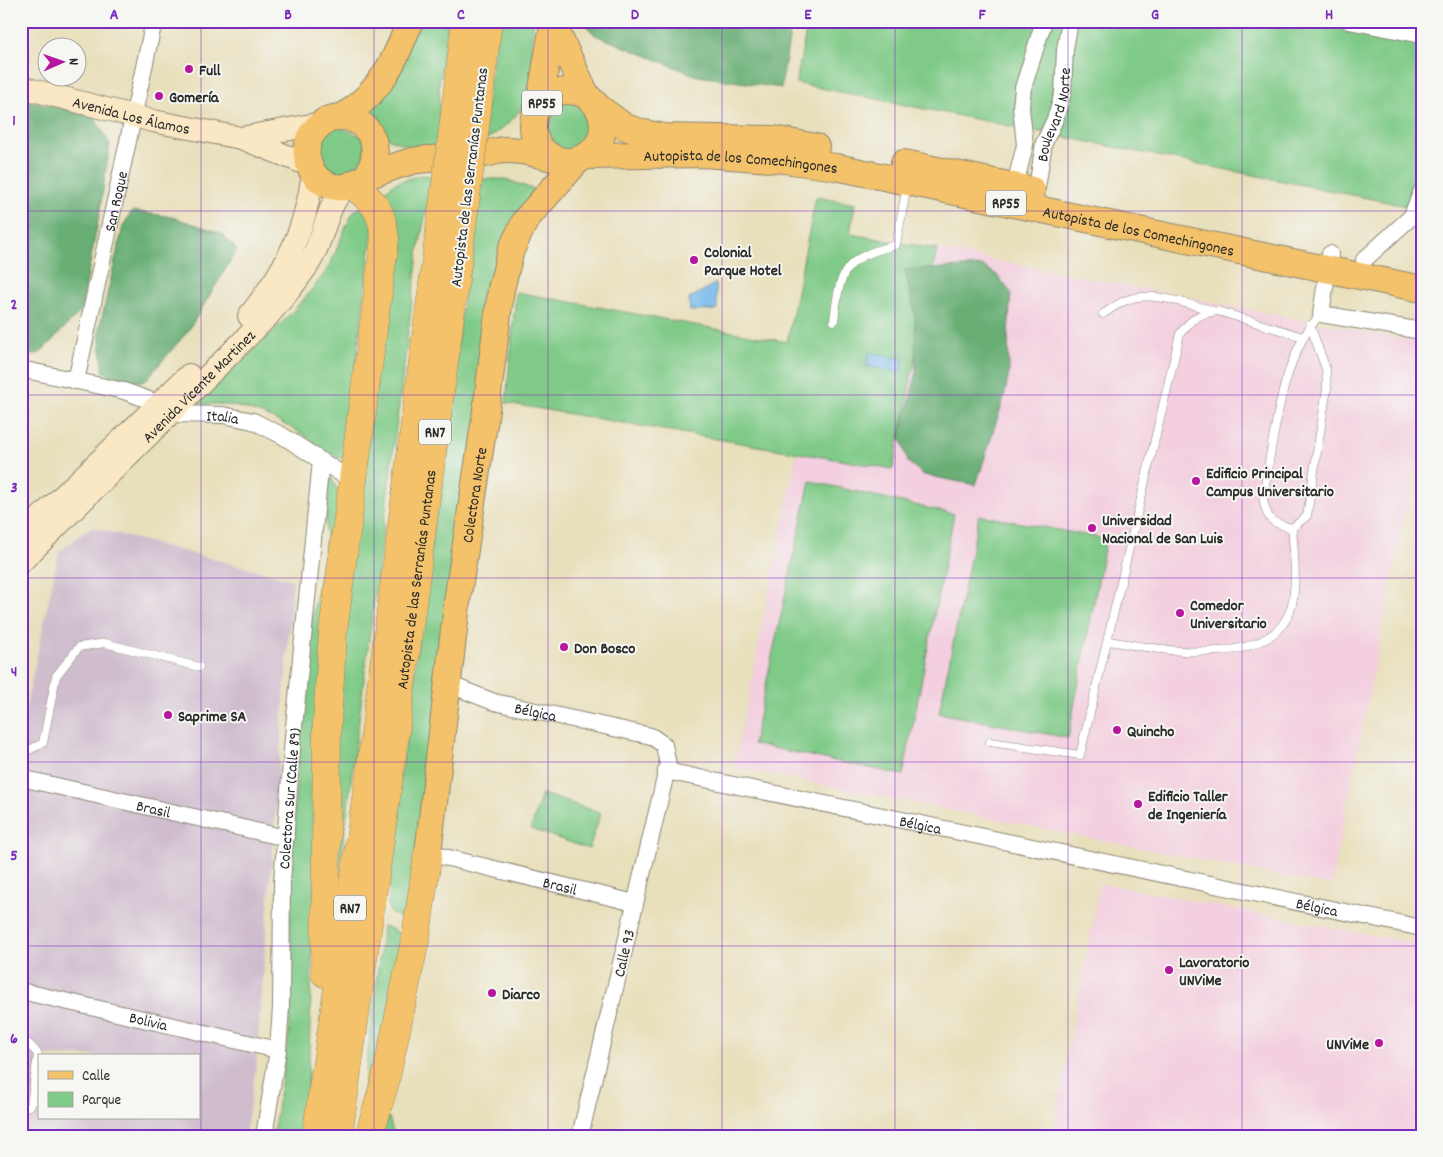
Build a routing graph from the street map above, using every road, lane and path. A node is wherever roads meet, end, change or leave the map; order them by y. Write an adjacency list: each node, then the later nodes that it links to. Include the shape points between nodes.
1 (154, 21): 13 (street, San Roque)
2 (410, 21): 14 (main road, via 396,59 375,91)
3 (466, 21): 16 (highway, Autopista de las Serranías Puntanas / RN7)
4 (488, 21): 16 (highway, Autopista de las Serranías Puntanas / RN7)
5 (1044, 21): 26 (street, Boulevard Norte, via 1023,88)
6 (1070, 21): 26 (street, Boulevard Norte, via 1063,94)
7 (1349, 21): 9 (street)
8 (553, 23): 11 (main road, RP55); 12 (main road, RP55)
9 (1422, 35)
10 (21, 87): 13 (main road, Avenida Los Álamos)
11 (592, 101): 12 (main road, RP55, via 566,90 546,98); 19 (main road, RP55, via 602,118 603,129 598,144); 26 (main road, Autopista de los Comechingones / RP55, via 625,127 644,133 773,140)
12 (537, 110): 18 (main road); 19 (main road, RP55, via 533,122 537,141 549,155)
13 (133, 116): 17 (main road, Avenida Los Álamos); 38 (street, San Roque)
14 (333, 120): 15 (main road, via 354,120); 17 (main road, Avenida Los Álamos); 21 (main road, via 308,140 306,152)
15 (371, 134): 20 (main road, via 392,152); 24 (main road, via 376,156 373,167)
16 (463, 136): 22 (highway, Autopista de las Serranías Puntanas / RN7, bridge)
17 (241, 138): 21 (main road, Avenida Los Álamos)
18 (502, 150): 19 (main road); 20 (main road)
19 (575, 158): 23 (main road, Autopista de los Comechingones / RP55, via 703,154 836,167); 47 (main road, Colectora Norte, via 526,219 511,250 501,289)
20 (411, 161): 24 (main road)
21 (311, 169): 24 (main road, via 322,182 333,187); 39 (main road, Avenida Vicente Martinez, via 310,194 302,227 274,284)
22 (457, 182): 59 (highway, Autopista de las Serranías Puntanas / RN7); 63 (highway, Autopista de las Serranías Puntanas / RN7, via 394,748)
23 (908, 182): 26 (main road, Autopista de los Comechingones / RP55); 34 (lane, via 896,245 868,252 854,260 844,273)
24 (355, 183): 39 (main road, Avenida Vicente Martinez, via 335,198 312,257 291,289 267,317); 41 (highway, via 372,200 383,219 385,239)
25 (1422, 191): 27 (street, via 1411,216)
26 (1024, 197): 28 (main road, Autopista de los Comechingones / RP55)
27 (1364, 260): 28 (main road, Autopista de los Comechingones / RP55); 29 (main road, Autopista de los Comechingones / RP55)
28 (1328, 262): 30 (main road, Autopista de los Comechingones / RP55); 33 (street)
29 (1422, 271)
30 (1422, 289)
31 (1218, 311): 32 (lane, via 1142,297 1127,299); 36 (lane); 45 (lane, via 1192,318 1180,334)
32 (1103, 314)
33 (1315, 320): 35 (street); 36 (lane); 42 (lane, via 1327,388 1307,516)
34 (834, 321)
35 (1422, 331)
36 (1303, 337): 42 (lane, via 1287,372 1262,497 1265,512 1274,524)
37 (21, 369): 38 (street, Italia)
38 (76, 381): 39 (street, Italia, via 124,391)
39 (166, 409): 40 (street, Italia, via 254,421); 43 (main road, Avenida Vicente Martinez); 44 (main road, Avenida Vicente Martinez)
40 (321, 461): 41 (street, Italia); 52 (street, Colectora Sur (Calle 89))
41 (354, 482): 59 (highway, via 334,631 327,722 327,926)
42 (1292, 528): 45 (lane, via 1295,574 1290,611 1276,632 1258,644 1224,652 1150,648)
43 (21, 536)
44 (21, 562)
45 (1109, 641): 48 (lane, via 1080,755)
46 (199, 667): 49 (lane, via 105,643 79,647 56,676 43,743)
47 (448, 684): 50 (street, Bélgica, via 494,702 651,736 664,745); 53 (main road, Colectora Norte)
48 (990, 742)
49 (21, 754)
50 (666, 771): 54 (street, Calle 93); 55 (street, Bélgica)
51 (21, 778): 52 (street, Brasil)
52 (286, 838): 58 (street, Colectora Sur (Calle 89))
53 (428, 853): 54 (street, Brasil); 64 (highway, via 414,946 385,1082)
54 (635, 903): 65 (street, Calle 93)
55 (1422, 928)
56 (21, 991): 58 (street, Bolivia)
57 (21, 1044): 60 (lane, via 29,1044 38,1054 31,1105)
58 (278, 1050): 61 (street, Colectora Sur (Calle 89))
59 (320, 1107): 62 (highway, Autopista de las Serranías Puntanas / RN7)
60 (21, 1109)
61 (264, 1136)
62 (316, 1136)
63 (338, 1136)
64 (369, 1136)
65 (580, 1136)

